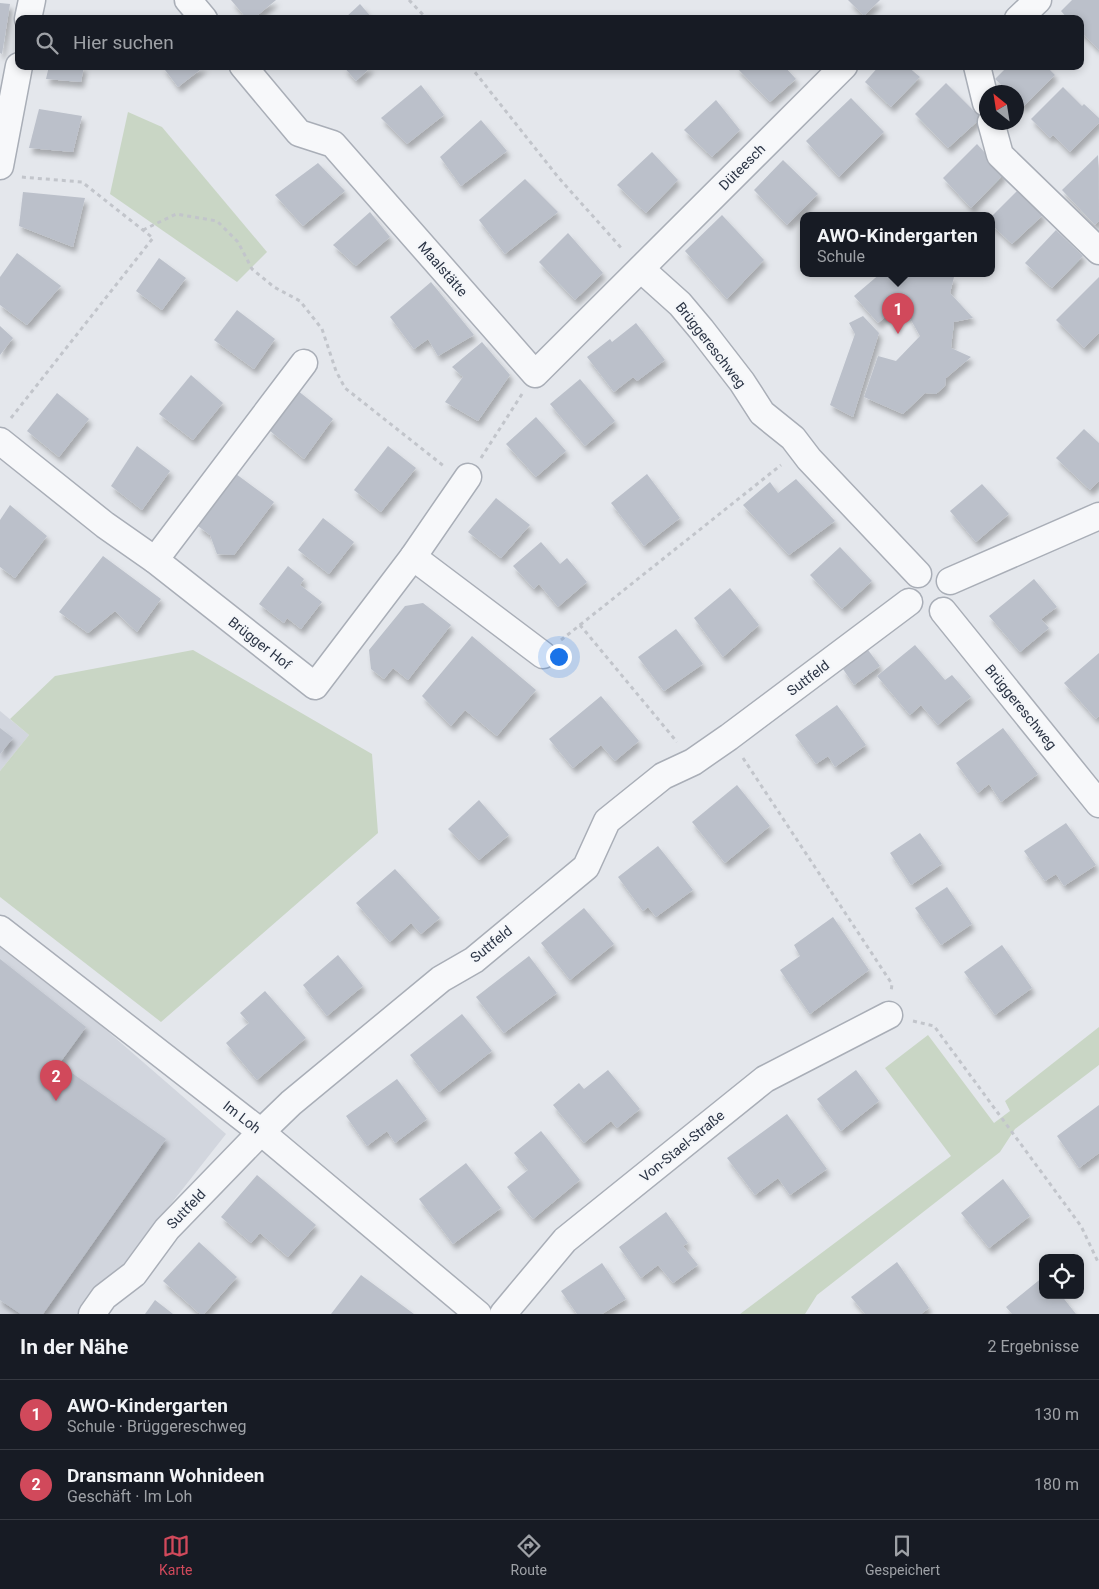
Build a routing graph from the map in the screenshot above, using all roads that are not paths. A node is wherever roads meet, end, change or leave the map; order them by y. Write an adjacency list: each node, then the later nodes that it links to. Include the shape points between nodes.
1 (32, 0): 4 (street)
2 (188, 0): 5 (street)
3 (1038, 0): 6 (street)
4 (29, 15)
5 (201, 15)
6 (1022, 15)
7 (19, 70): 13 (street)
8 (246, 70): 15 (street, Maalstätte, via 299,133 333,144 535,374)
9 (840, 70): 15 (street, Düteesch)
10 (978, 70): 11 (street)
11 (982, 85)
12 (994, 130): 14 (street, via 1000,155)
13 (9, 171)
14 (1099, 251)
15 (641, 269): 22 (street, Brüggereschweg, via 680,304 742,382 762,413 793,438 816,467)
16 (304, 363): 21 (street)
17 (3, 433): 21 (street, Brügger Hof, via 105,525)
18 (468, 477): 20 (street, Brügger Hof)
19 (1099, 516): 23 (street)
20 (413, 557): 21 (street, Brügger Hof, via 315,686); 26 (street)
21 (155, 560)
22 (918, 574): 23 (street, via 935,571); 24 (street, via 911,582)
23 (950, 581): 25 (street, via 953,594)
24 (909, 602): 25 (street, via 924,614 934,615); 30 (street, Suttfeld, via 693,762 663,776 607,821 586,867 474,960 434,984)
25 (943, 611): 27 (street, Brüggereschweg)
26 (543, 654)
27 (1099, 804)
28 (0, 929): 30 (street, Im Loh)
29 (889, 1016): 33 (street, Von-Stael-Straße, via 765,1078 566,1240)
30 (261, 1132): 31 (street, Suttfeld, via 167,1229 134,1274 104,1297); 32 (street, Im Loh)
31 (92, 1314)
32 (478, 1314)
33 (503, 1314)

